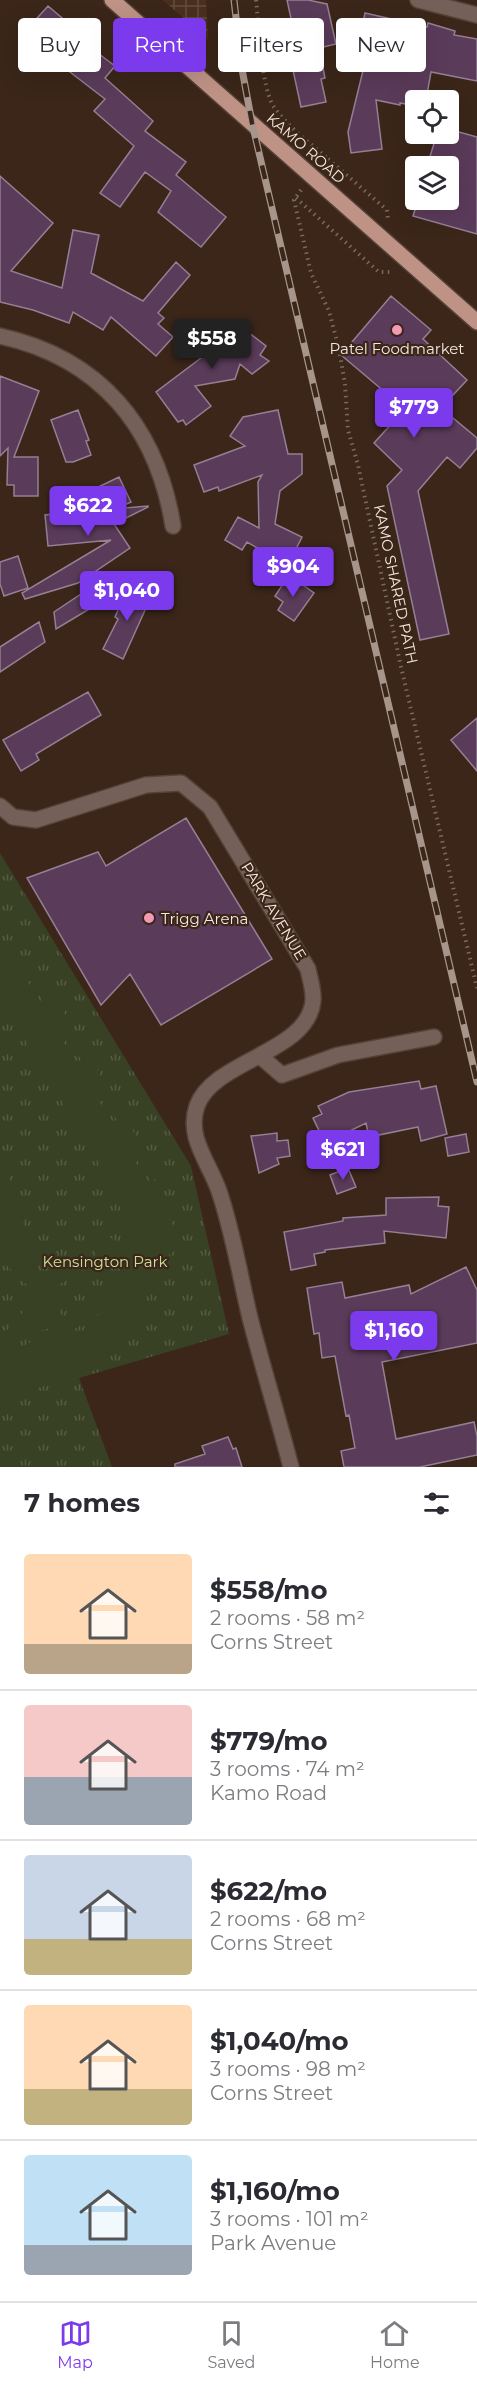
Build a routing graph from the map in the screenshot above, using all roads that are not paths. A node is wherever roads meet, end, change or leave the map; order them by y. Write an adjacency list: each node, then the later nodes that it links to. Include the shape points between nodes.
1 (112, 0): 5 (main road, KAMO ROAD)
2 (418, 0): 3 (street)
3 (449, 3): 4 (street)
4 (477, 15)
5 (477, 322)
6 (0, 336): 7 (street, via 60,357 107,391 129,414 160,469)
7 (172, 526)
8 (0, 806): 10 (street, PARK AVENUE, via 14,817 36,820 146,785 181,783 210,807 308,969 313,1000 306,1023)
9 (434, 1037): 10 (street, via 338,1055 282,1075)
10 (260, 1056): 11 (street, PARK AVENUE, via 212,1083 197,1105 192,1130 219,1189)
11 (291, 1467)

